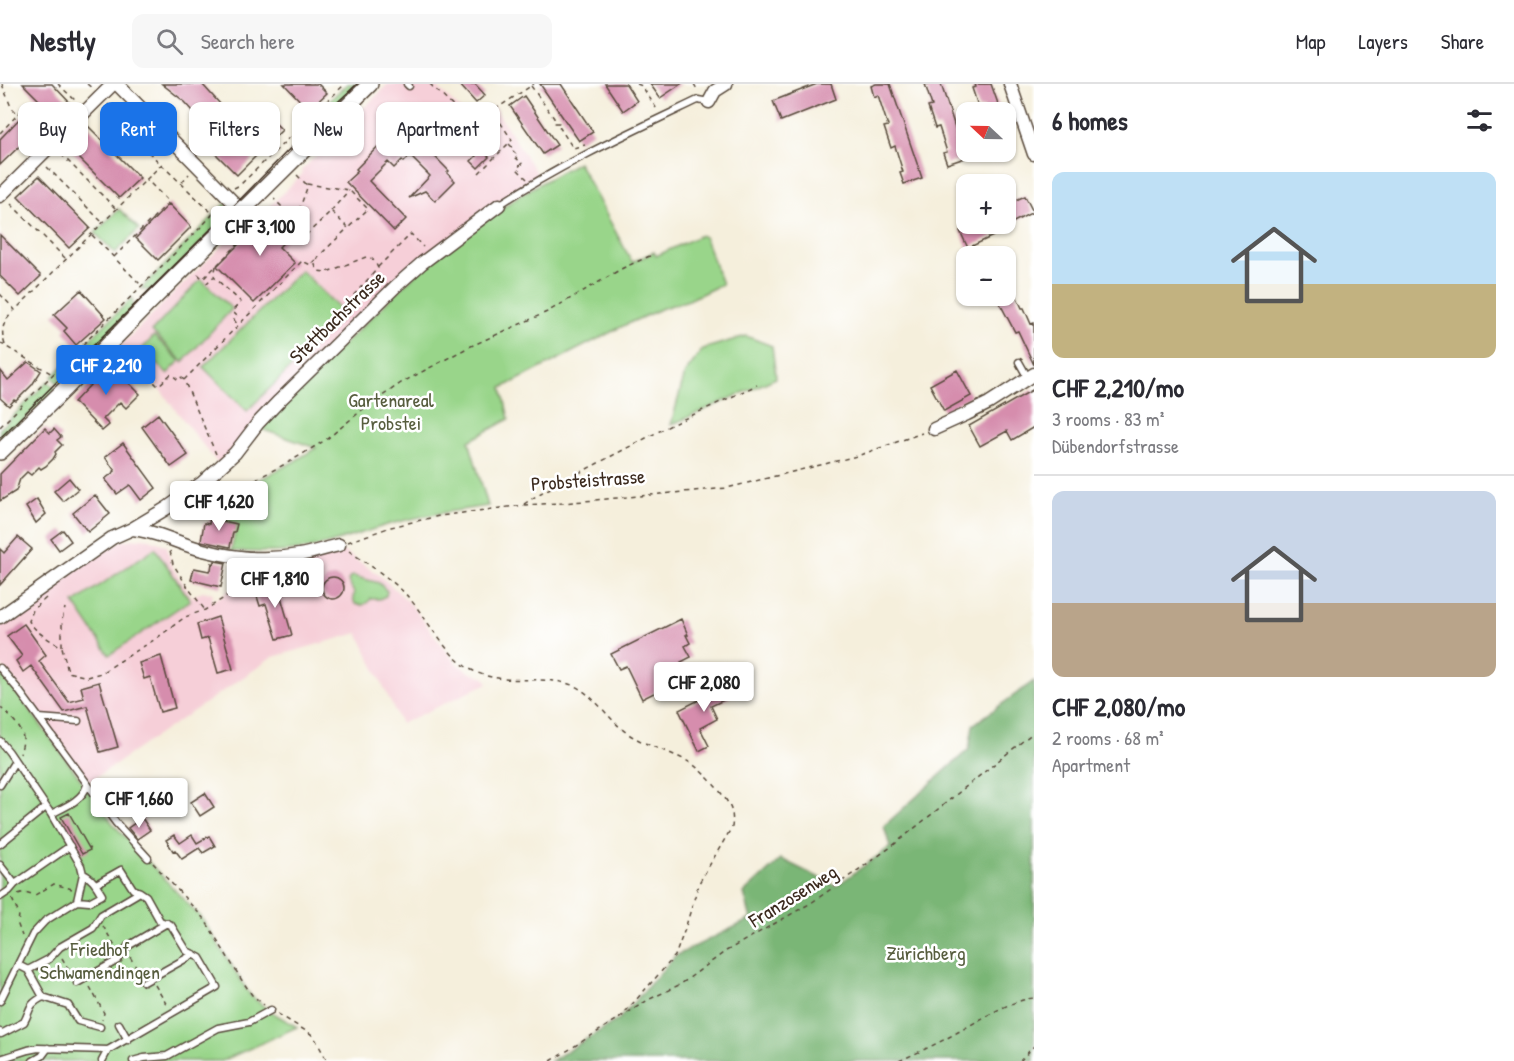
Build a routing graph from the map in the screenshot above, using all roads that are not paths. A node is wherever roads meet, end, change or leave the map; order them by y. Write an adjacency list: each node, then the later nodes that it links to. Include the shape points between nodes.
1 (115, 84): 7 (street); 9 (street)
2 (370, 84): 9 (street)
3 (726, 84): 5 (street, Stettbachstrasse, via 715,91)
4 (1010, 84): 6 (street)
5 (709, 102): 8 (lane, Stettbachstrasse, via 698,100 610,143)
6 (1034, 153)
7 (3, 197)
8 (499, 205): 14 (street, Stettbachstrasse, via 395,287 279,401 223,465 180,500)
9 (242, 211): 13 (street)
10 (1019, 362): 11 (lane)
11 (1031, 376): 12 (street, via 989,403)
12 (934, 429)
13 (0, 452)
14 (132, 529): 15 (street, via 202,550 238,556 298,555); 16 (street, Stettbachstrasse, via 112,538)
15 (339, 545)
16 (0, 617)
17 (0, 668): 18 (lane)
18 (39, 718): 19 (lane); 23 (lane)
19 (78, 721)
20 (0, 741): 21 (lane)
21 (15, 761): 22 (lane); 24 (lane)
22 (0, 785)
23 (87, 785): 25 (lane, via 81,798); 28 (lane)
24 (46, 807): 25 (lane); 26 (lane)
25 (51, 814): 27 (lane)
26 (0, 844)
27 (70, 846): 30 (lane); 31 (lane)
28 (148, 858)
29 (0, 865): 31 (lane)
30 (83, 874): 32 (lane); 35 (lane)
31 (15, 884): 34 (lane)
32 (96, 884): 33 (lane, via 121,870 133,889); 35 (lane, via 102,895 89,902)
33 (140, 892): 36 (lane, via 160,921); 39 (lane, via 101,915 93,928)
34 (0, 897)
35 (77, 901): 38 (lane, via 39,927)
36 (167, 923): 37 (lane, via 187,951); 40 (lane, via 121,951 118,960)
37 (194, 954): 41 (lane); 48 (lane, via 200,957 217,987)
38 (18, 965): 39 (lane); 43 (lane)
39 (28, 970): 42 (lane)
40 (76, 981)
41 (144, 981)
42 (43, 998): 46 (lane, via 68,1005 78,1021); 47 (lane, via 29,1007 24,1022)
43 (0, 1001)
44 (271, 1010): 54 (lane, via 249,1022 218,1028 167,1056)
45 (119, 1024): 48 (lane)
46 (100, 1027)
47 (0, 1032)
48 (128, 1040): 50 (lane)
49 (48, 1048): 50 (lane); 51 (lane); 52 (lane)
50 (108, 1050): 53 (lane)
51 (0, 1059)
52 (33, 1061)
53 (102, 1061)
54 (133, 1061)

